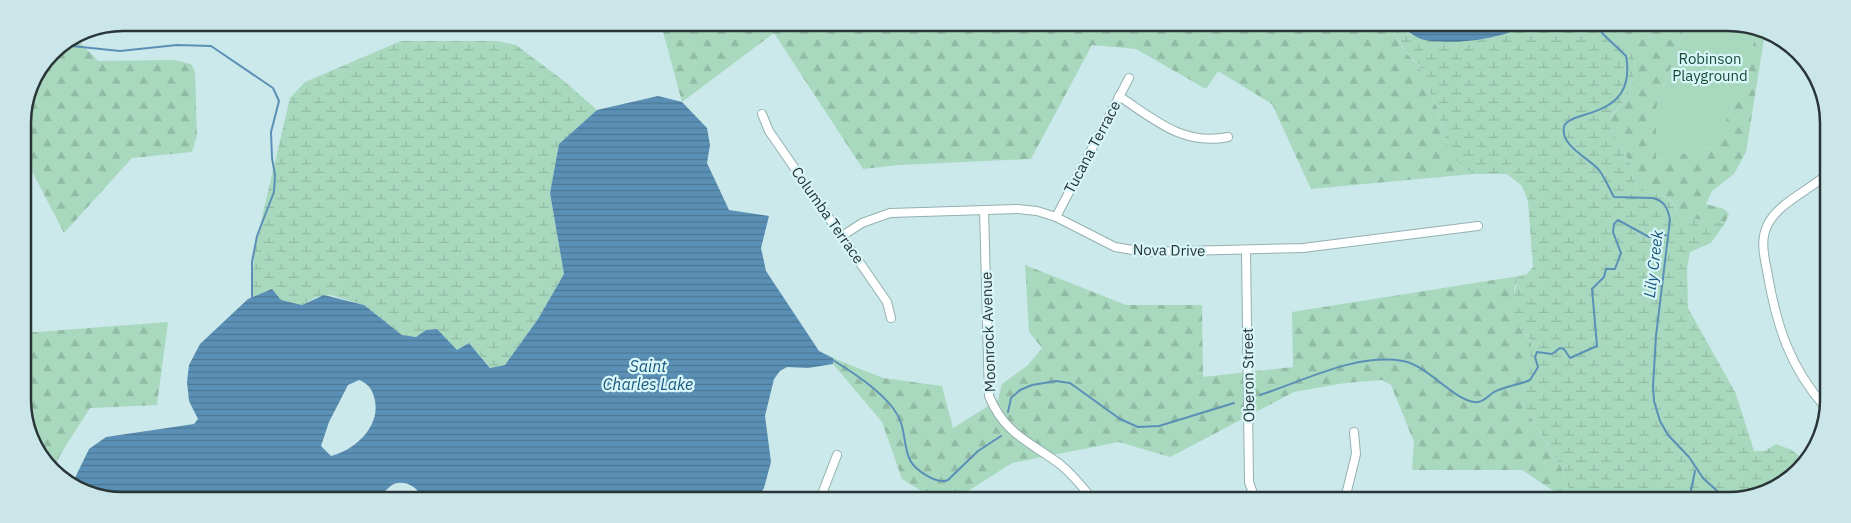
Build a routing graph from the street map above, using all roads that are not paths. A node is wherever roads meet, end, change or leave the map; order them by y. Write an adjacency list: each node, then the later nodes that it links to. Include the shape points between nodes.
1 (1129, 78): 2 (street, Tucana Terrace)
2 (1119, 96): 4 (street, via 1178,134 1210,141); 7 (street, Tucana Terrace)
3 (762, 114): 9 (street, Columba Terrace, via 769,131)
4 (1228, 137)
5 (1820, 180): 12 (street, via 1773,216 1763,243 1778,328 1802,376)
6 (984, 210): 7 (street, Nova Drive, via 1028,210); 9 (street, Nova Drive, via 881,215); 16 (street, Moonrock Avenue, via 989,396 995,410 1014,434 1059,463 1077,478)
7 (1056, 217): 10 (street, Nova Drive, via 1106,243 1129,250)
8 (1478, 226): 10 (street, Nova Drive, via 1303,248)
9 (842, 236): 11 (street, Columba Terrace, via 887,302)
10 (1246, 250): 17 (street, Oberon Street, via 1249,482)
11 (891, 318)
12 (1820, 400)
13 (1354, 432): 18 (street, via 1356,454)
14 (837, 454): 15 (street)
15 (822, 492)
16 (1087, 492)
17 (1253, 492)
18 (1348, 492)

